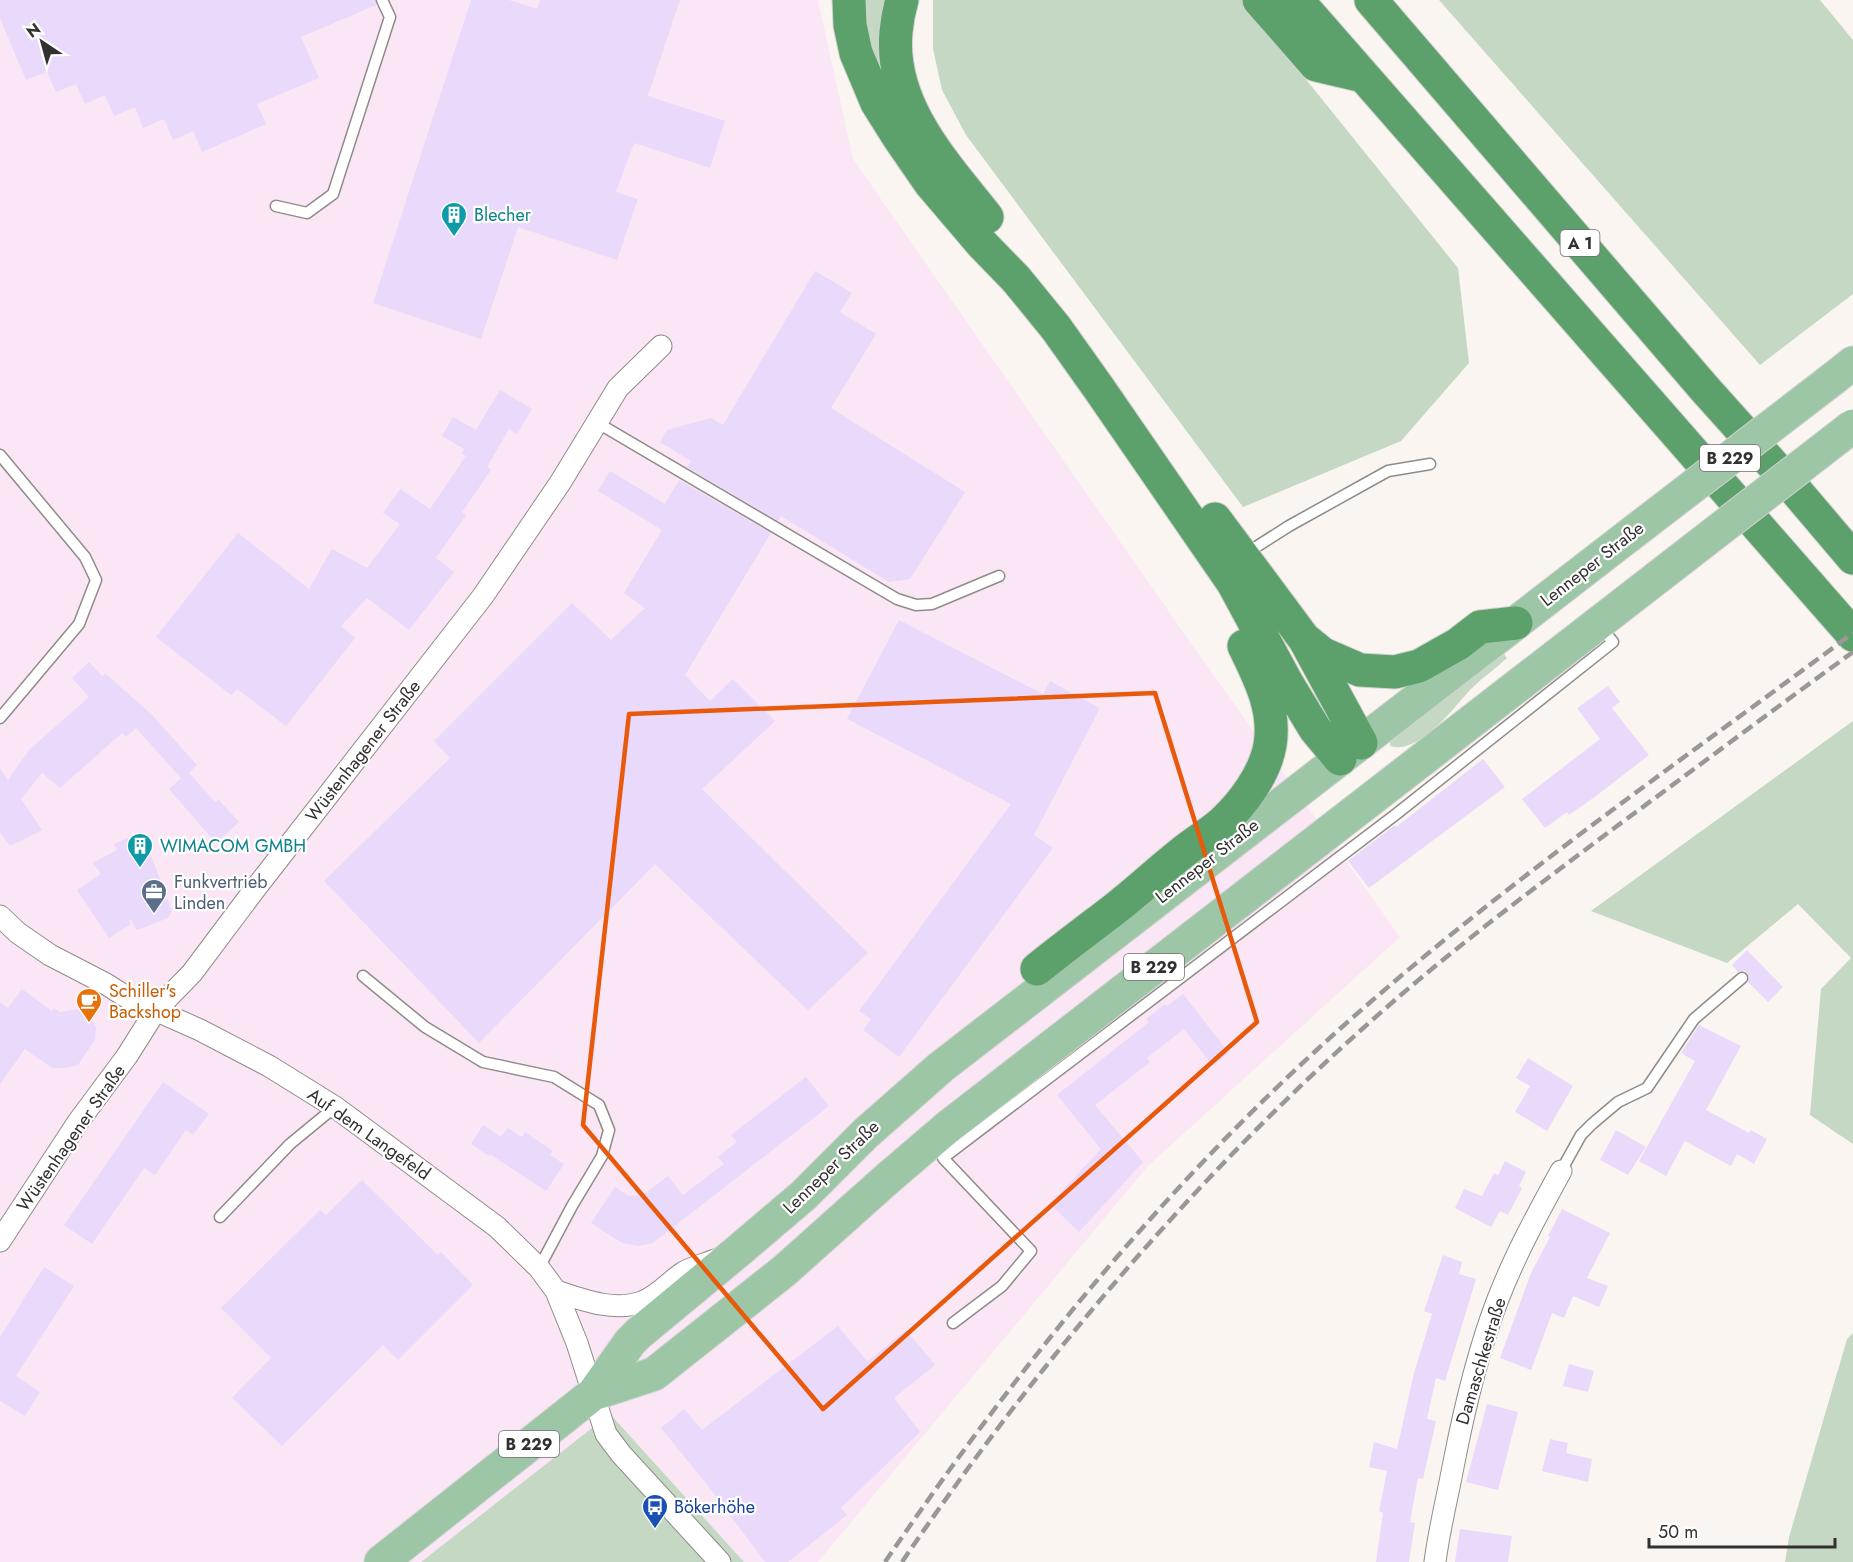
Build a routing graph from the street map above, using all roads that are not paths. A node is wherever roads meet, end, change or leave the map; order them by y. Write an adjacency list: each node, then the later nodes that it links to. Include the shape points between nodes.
1 (382, 0): 8 (lane, via 390,17 333,194 307,213)
2 (849, 0): 16 (highway, via 856,53 877,103 899,138 930,183 1056,328)
3 (902, 0): 16 (highway, via 896,33 898,70 918,125 981,210 1064,308)
4 (1259, 0): 7 (highway, via 1316,65)
5 (1297, 0): 7 (highway)
6 (1371, 0): 15 (highway, A 1)
7 (1363, 76): 20 (highway)
8 (276, 206)
9 (661, 346): 11 (street, Wüstenhagener Straße, via 618,388)
10 (1843, 370): 18 (main road, Lenneper Straße / B 229, bridge)
11 (596, 422): 17 (lane, via 897,599 916,605 932,604); 30 (street, Wüstenhagener Straße, via 560,483 483,596 192,973)
12 (1853, 426): 19 (main road, Lenneper Straße / B 229, bridge)
13 (0, 455): 22 (lane, via 85,556 96,580 79,624)
14 (1430, 464): 16 (lane, via 1388,471 1289,526)
15 (1853, 558)
16 (1238, 570): 21 (highway); 23 (highway, via 1287,683 1315,729); 26 (highway, via 1243,644 1270,710 1269,748 1260,774 1223,822)
17 (999, 576)
18 (1516, 623): 21 (highway, via 1480,627 1419,666 1395,672 1360,670 1323,654); 23 (main road, Lenneper Straße / B 229)
19 (1597, 624): 24 (main road, Lenneper Straße / B 229); 38 (lane, via 1613,642 1395,815 944,1158 1031,1251 1002,1286)
20 (1853, 635)
21 (1305, 640): 23 (highway)
22 (0, 718)
23 (1350, 751): 24 (main road); 29 (main road, Lenneper Straße / B 229)
24 (1380, 793): 39 (main road, Lenneper Straße / B 229, via 942,1131 784,1271 654,1374)
25 (0, 916): 30 (street, Auf dem Langefeld, via 50,956)
26 (1036, 969): 29 (main road)
27 (363, 976): 36 (lane, via 425,1027 483,1062 554,1077 599,1105 609,1130 602,1156)
28 (1742, 978): 32 (lane, via 1694,1019 1647,1088 1618,1102 1581,1135)
29 (1020, 1005): 35 (main road, Lenneper Straße / B 229, via 894,1108 804,1195)
30 (156, 1010): 31 (street, Auf dem Langefeld, via 269,1066); 34 (street, Wüstenhagener Straße)
31 (335, 1107): 33 (lane, via 290,1144); 36 (street, Auf dem Langefeld, via 497,1227)
32 (1561, 1171): 42 (street, Damaschkestraße, via 1529,1230 1494,1310 1467,1398)
33 (220, 1217)
34 (0, 1241)
35 (737, 1252): 37 (street, via 685,1272 656,1294 631,1305 586,1301); 39 (main road, Lenneper Straße / B 229, via 638,1334)
36 (539, 1268): 37 (street, Auf dem Langefeld)
37 (556, 1291): 39 (street, Auf dem Langefeld, via 578,1343)
38 (953, 1323)
39 (593, 1394): 40 (main road, Lenneper Straße / B 229); 41 (street, Auf dem Langefeld, via 606,1434)
40 (381, 1562)
41 (720, 1562)
42 (1435, 1562)

